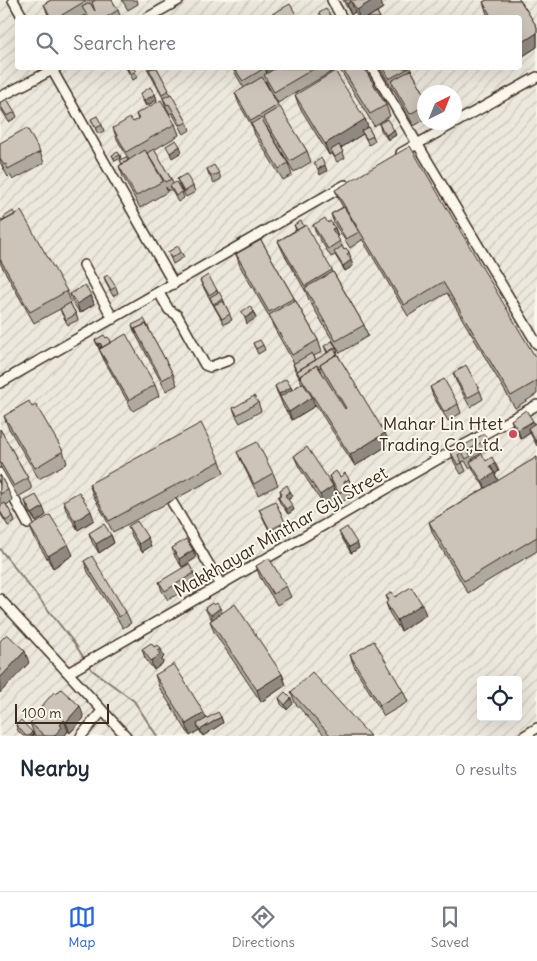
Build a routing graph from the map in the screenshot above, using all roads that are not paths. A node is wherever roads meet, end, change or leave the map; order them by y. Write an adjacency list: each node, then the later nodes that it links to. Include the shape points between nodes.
1 (13, 0): 4 (street)
2 (179, 0): 5 (street)
3 (333, 0): 6 (street)
4 (21, 15)
5 (152, 15)
6 (340, 15)
7 (49, 70): 11 (street)
8 (54, 70): 16 (street)
9 (373, 70): 12 (street)
10 (537, 77): 12 (street)
11 (0, 97)
12 (417, 143): 13 (street); 19 (street)
13 (392, 158)
14 (350, 182): 16 (street)
15 (84, 265): 18 (street)
16 (174, 284): 17 (street)
17 (159, 293): 18 (street); 20 (street, via 169,310 177,315 205,365 210,367)
18 (113, 319): 21 (street)
19 (537, 344)
20 (229, 360)
21 (0, 383)
22 (537, 405): 26 (street, Makkhayar Minthar Gyi Street)
23 (0, 473): 25 (street)
24 (172, 502): 26 (street)
25 (28, 524)
26 (222, 585): 28 (street, Makkhayar Minthar Gyi Street)
27 (0, 599): 28 (street)
28 (68, 674): 29 (street)
29 (102, 711): 31 (street); 32 (street)
30 (537, 728): 33 (street)
31 (81, 736)
32 (126, 736)
33 (524, 736)

